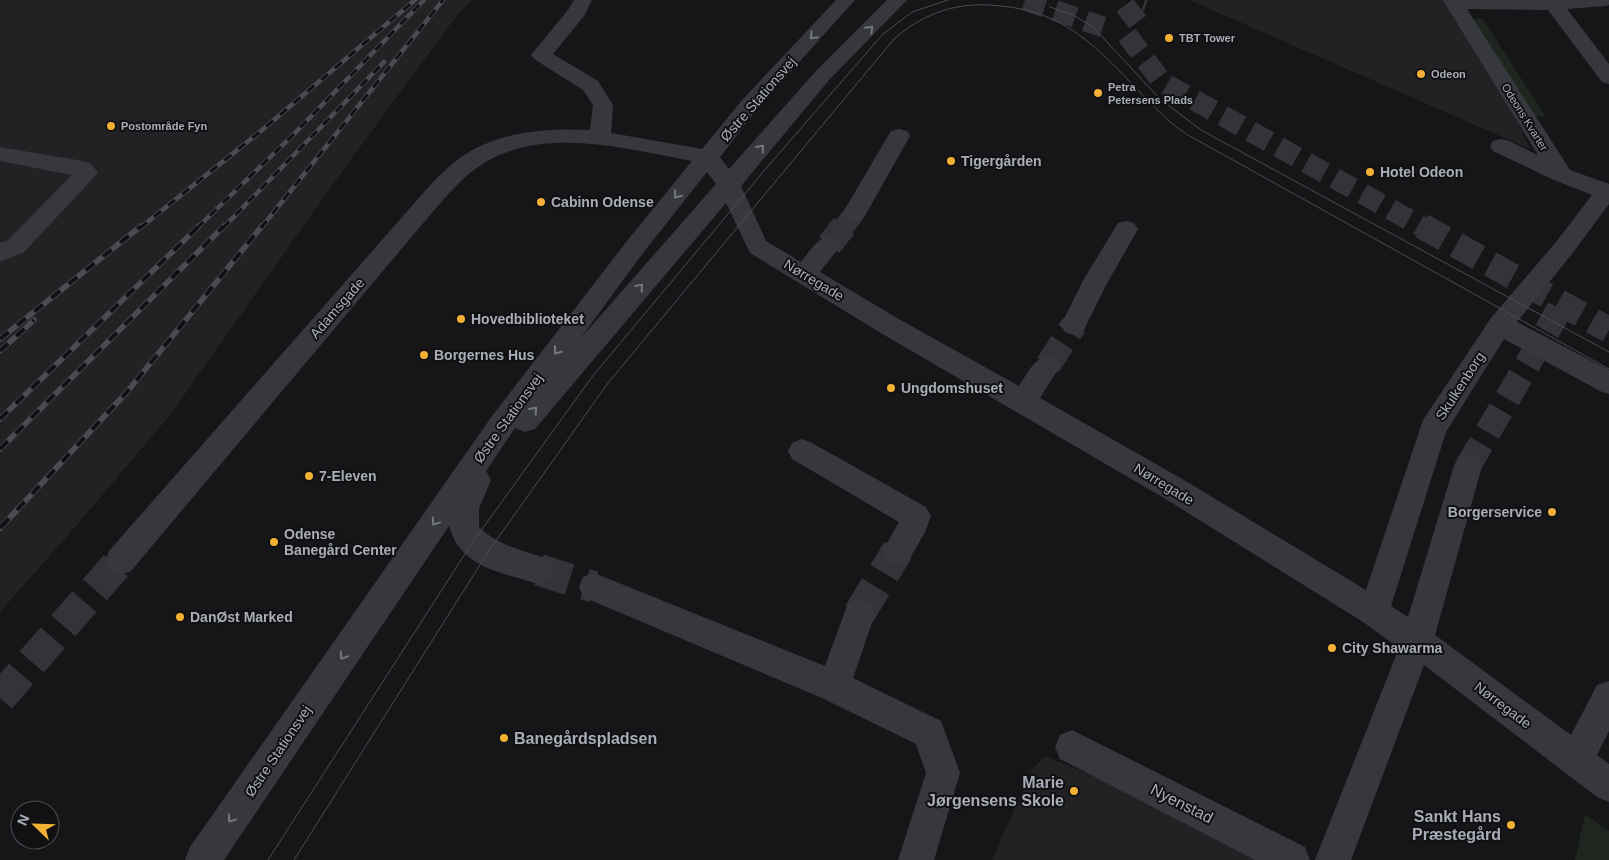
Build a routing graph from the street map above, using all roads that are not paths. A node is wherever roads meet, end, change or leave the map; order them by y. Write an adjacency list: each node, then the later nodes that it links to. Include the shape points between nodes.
1 (583, 0): 11 (street, via 577,12 541,55 591,86 603,105)
2 (846, 0): 14 (street, Østre Stationsvej, one-way to 14, via 750,104)
3 (877, 0): 8 (street, via 832,44)
4 (898, 0): 8 (street, Østre Stationsvej, one-way to 4)
5 (1606, 0): 7 (street, Odeons Kvarter)
6 (1453, 2): 7 (street, Odeons Kvarter); 15 (street, Odeons Kvarter)
7 (1549, 2): 9 (street)
8 (823, 75): 16 (street, Østre Stationsvej, one-way to 8)
9 (1609, 78)
10 (900, 136): 18 (street)
11 (600, 139): 14 (street, Adamsgade); 33 (street, Adamsgade, via 537,138 505,144 476,158 453,176)
12 (1501, 146): 15 (street, Odeons Kvarter)
13 (0, 154): 21 (street, via 83,169 87,173 16,246)
14 (708, 157): 16 (street); 28 (street, Østre Stationsvej, one-way to 28, via 635,247)
15 (1562, 175): 17 (street)
16 (729, 185): 22 (street, Nørregade, via 758,247); 31 (street, Østre Stationsvej, one-way to 16, via 521,426)
17 (1607, 192): 24 (street, Skulkenborg)
18 (854, 214)
19 (1126, 229): 23 (street)
20 (829, 245): 22 (street)
21 (0, 253)
22 (804, 275): 27 (street, Nørregade)
23 (1074, 325)
24 (1500, 325): 26 (street); 36 (street, Skulkenborg, via 1433,428)
25 (1048, 365): 27 (street)
26 (1609, 383)
27 (1023, 401): 36 (street, Nørregade)
28 (502, 424): 31 (street); 44 (street, Østre Stationsvej, one-way to 44)
29 (802, 451): 32 (street, via 916,516)
30 (1468, 466): 38 (street)
31 (472, 490): 34 (street, via 463,512 463,529 472,543)
32 (898, 550)
33 (120, 561)
34 (539, 570)
35 (594, 587): 39 (street)
36 (1374, 612): 38 (street, Nørregade)
37 (859, 614): 39 (street)
38 (1417, 642): 42 (street, Nørregade); 47 (street)
39 (834, 686): 45 (street, via 929,733 943,773)
40 (1609, 697): 42 (street)
41 (1072, 747): 46 (street, Nyenstad)
42 (1576, 760): 43 (street, Nørregade)
43 (1609, 785)
44 (203, 860)
45 (916, 860)
46 (1292, 860)
47 (1333, 860)

